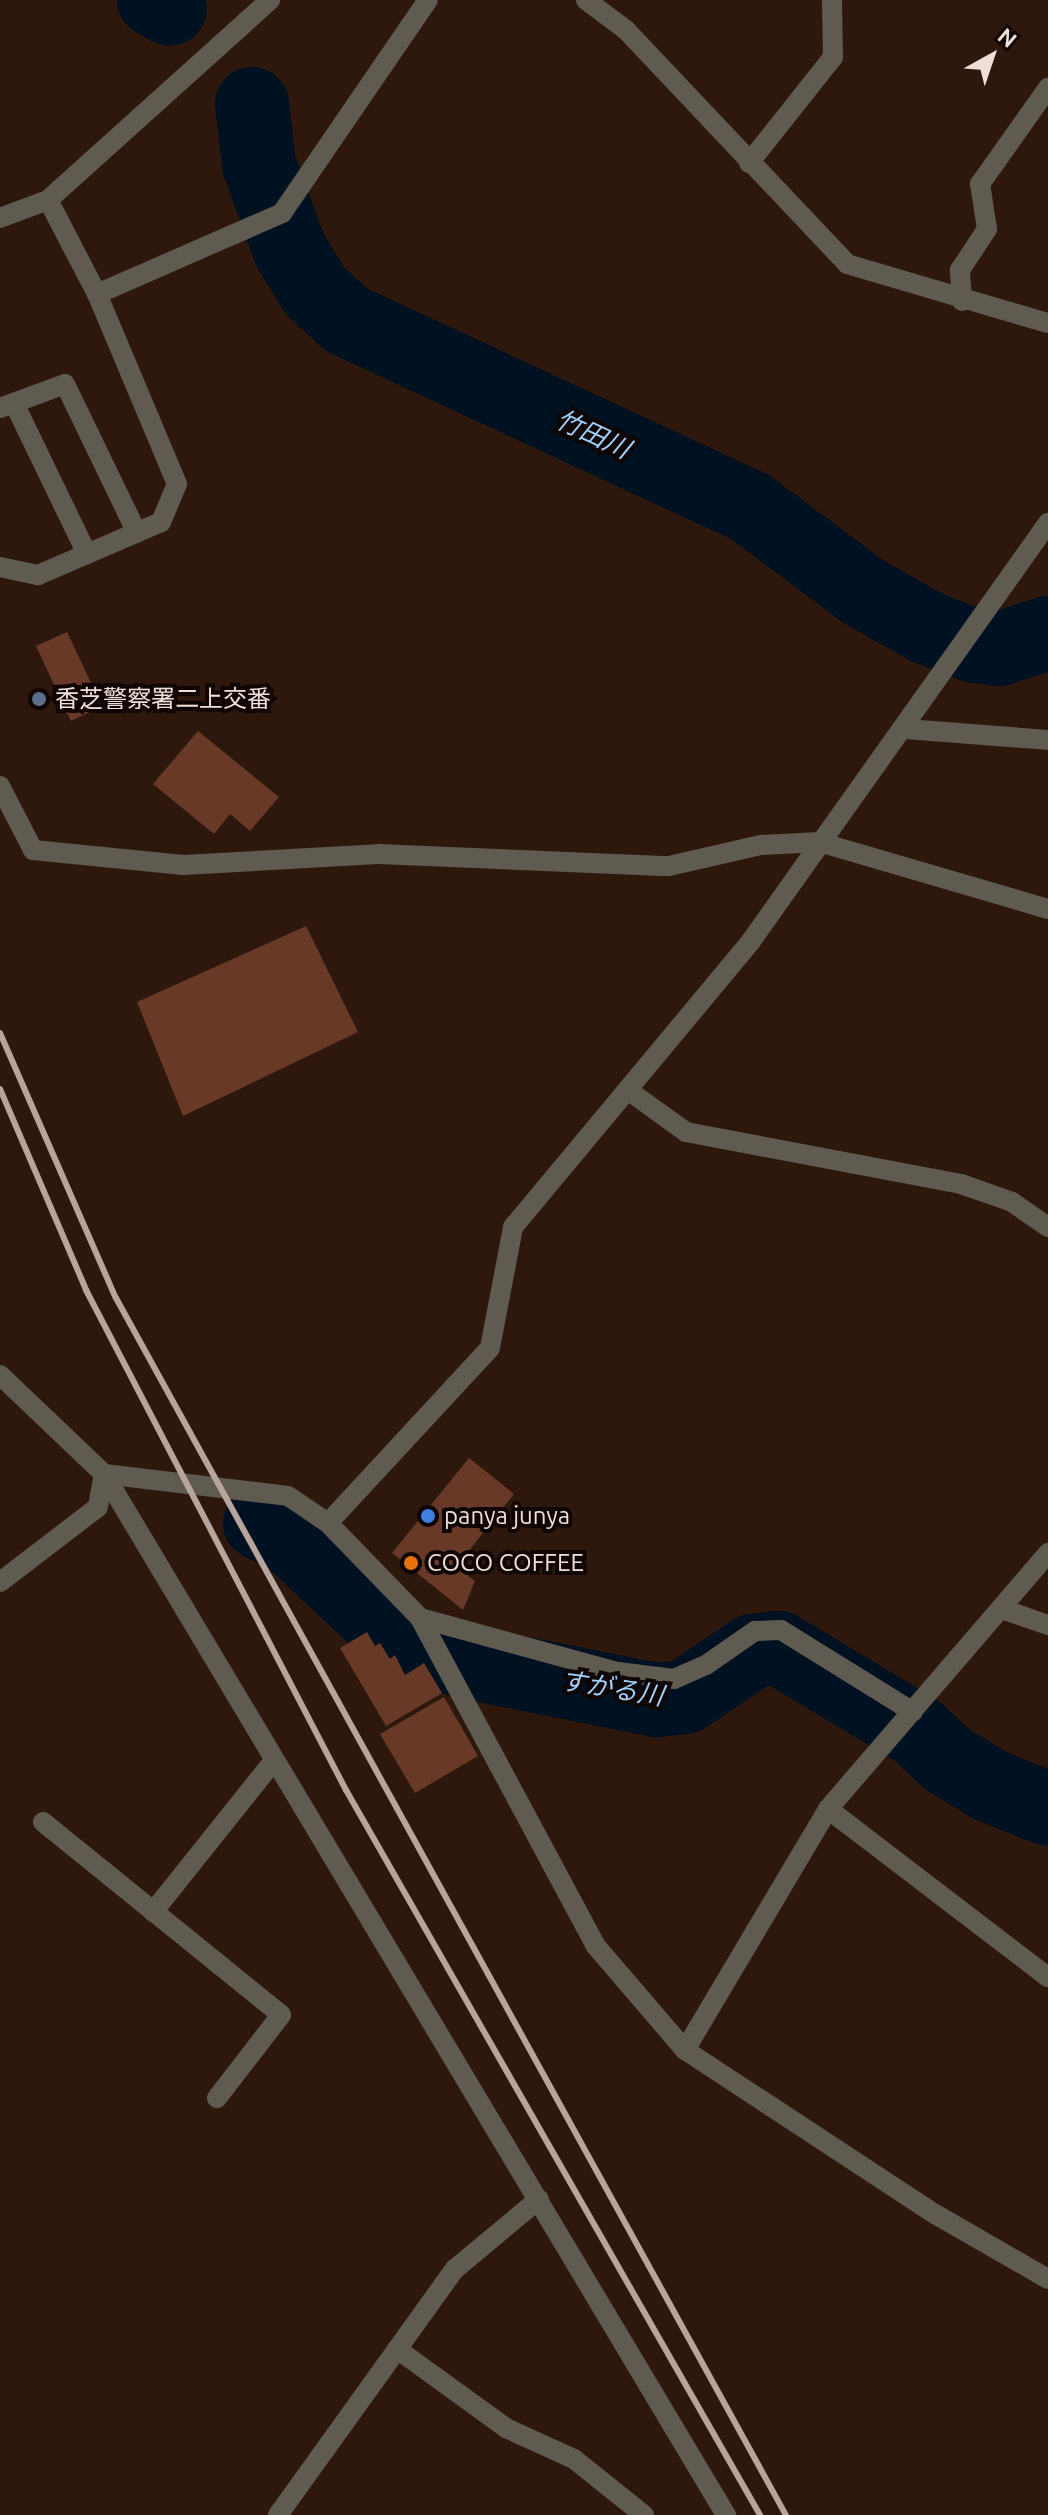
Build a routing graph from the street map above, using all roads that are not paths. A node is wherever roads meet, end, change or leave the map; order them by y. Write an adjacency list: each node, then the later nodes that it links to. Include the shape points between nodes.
1 (270, 0): 7 (street)
2 (428, 0): 9 (street, via 282,213)
3 (586, 0): 6 (street, via 626,30)
4 (832, 0): 6 (street, via 833,57)
5 (1048, 88): 10 (street, via 980,184 987,229 960,270)
6 (749, 163): 10 (street, via 847,264)
7 (48, 200): 8 (street); 9 (street)
8 (0, 218)
9 (97, 294): 14 (street, via 177,484 161,522)
10 (962, 301): 11 (street)
11 (1048, 323)
12 (7, 406): 14 (street, via 65,384); 15 (street)
13 (1048, 523): 17 (street)
14 (137, 533): 15 (street)
15 (87, 554): 16 (street, via 38,575)
16 (0, 567)
17 (906, 729): 18 (street); 20 (street)
18 (1048, 740)
19 (0, 786): 20 (street, via 33,850 183,865 378,854 669,866 761,845)
20 (819, 842): 21 (street); 22 (street, via 751,941)
21 (1048, 909)
22 (629, 1091): 23 (street, via 686,1132 961,1184 1012,1202); 26 (street, via 513,1227 490,1348)
23 (1048, 1227)
24 (0, 1375): 25 (street)
25 (104, 1474): 26 (street, via 288,1496); 28 (street, via 98,1507); 33 (street)
26 (328, 1523): 30 (street)
27 (1048, 1553): 29 (street)
28 (0, 1582)
29 (1002, 1609): 31 (street); 32 (street)
30 (420, 1618): 32 (street, via 618,1672 674,1679 706,1665 755,1631 781,1630); 38 (street, via 595,1945)
31 (1048, 1625)
32 (905, 1720): 34 (street)
33 (272, 1763): 36 (street); 40 (street)
34 (828, 1809): 37 (street); 38 (street)
35 (43, 1822): 36 (street)
36 (153, 1912): 39 (street, via 281,2015)
37 (1048, 1977)
38 (685, 2050): 41 (street, via 935,2214)
39 (217, 2098)
40 (539, 2199): 42 (street, via 455,2269); 45 (street)
41 (1048, 2279)
42 (397, 2349): 43 (street); 44 (street, via 506,2428 574,2459)
43 (278, 2515)
44 (644, 2515)
45 (726, 2515)

